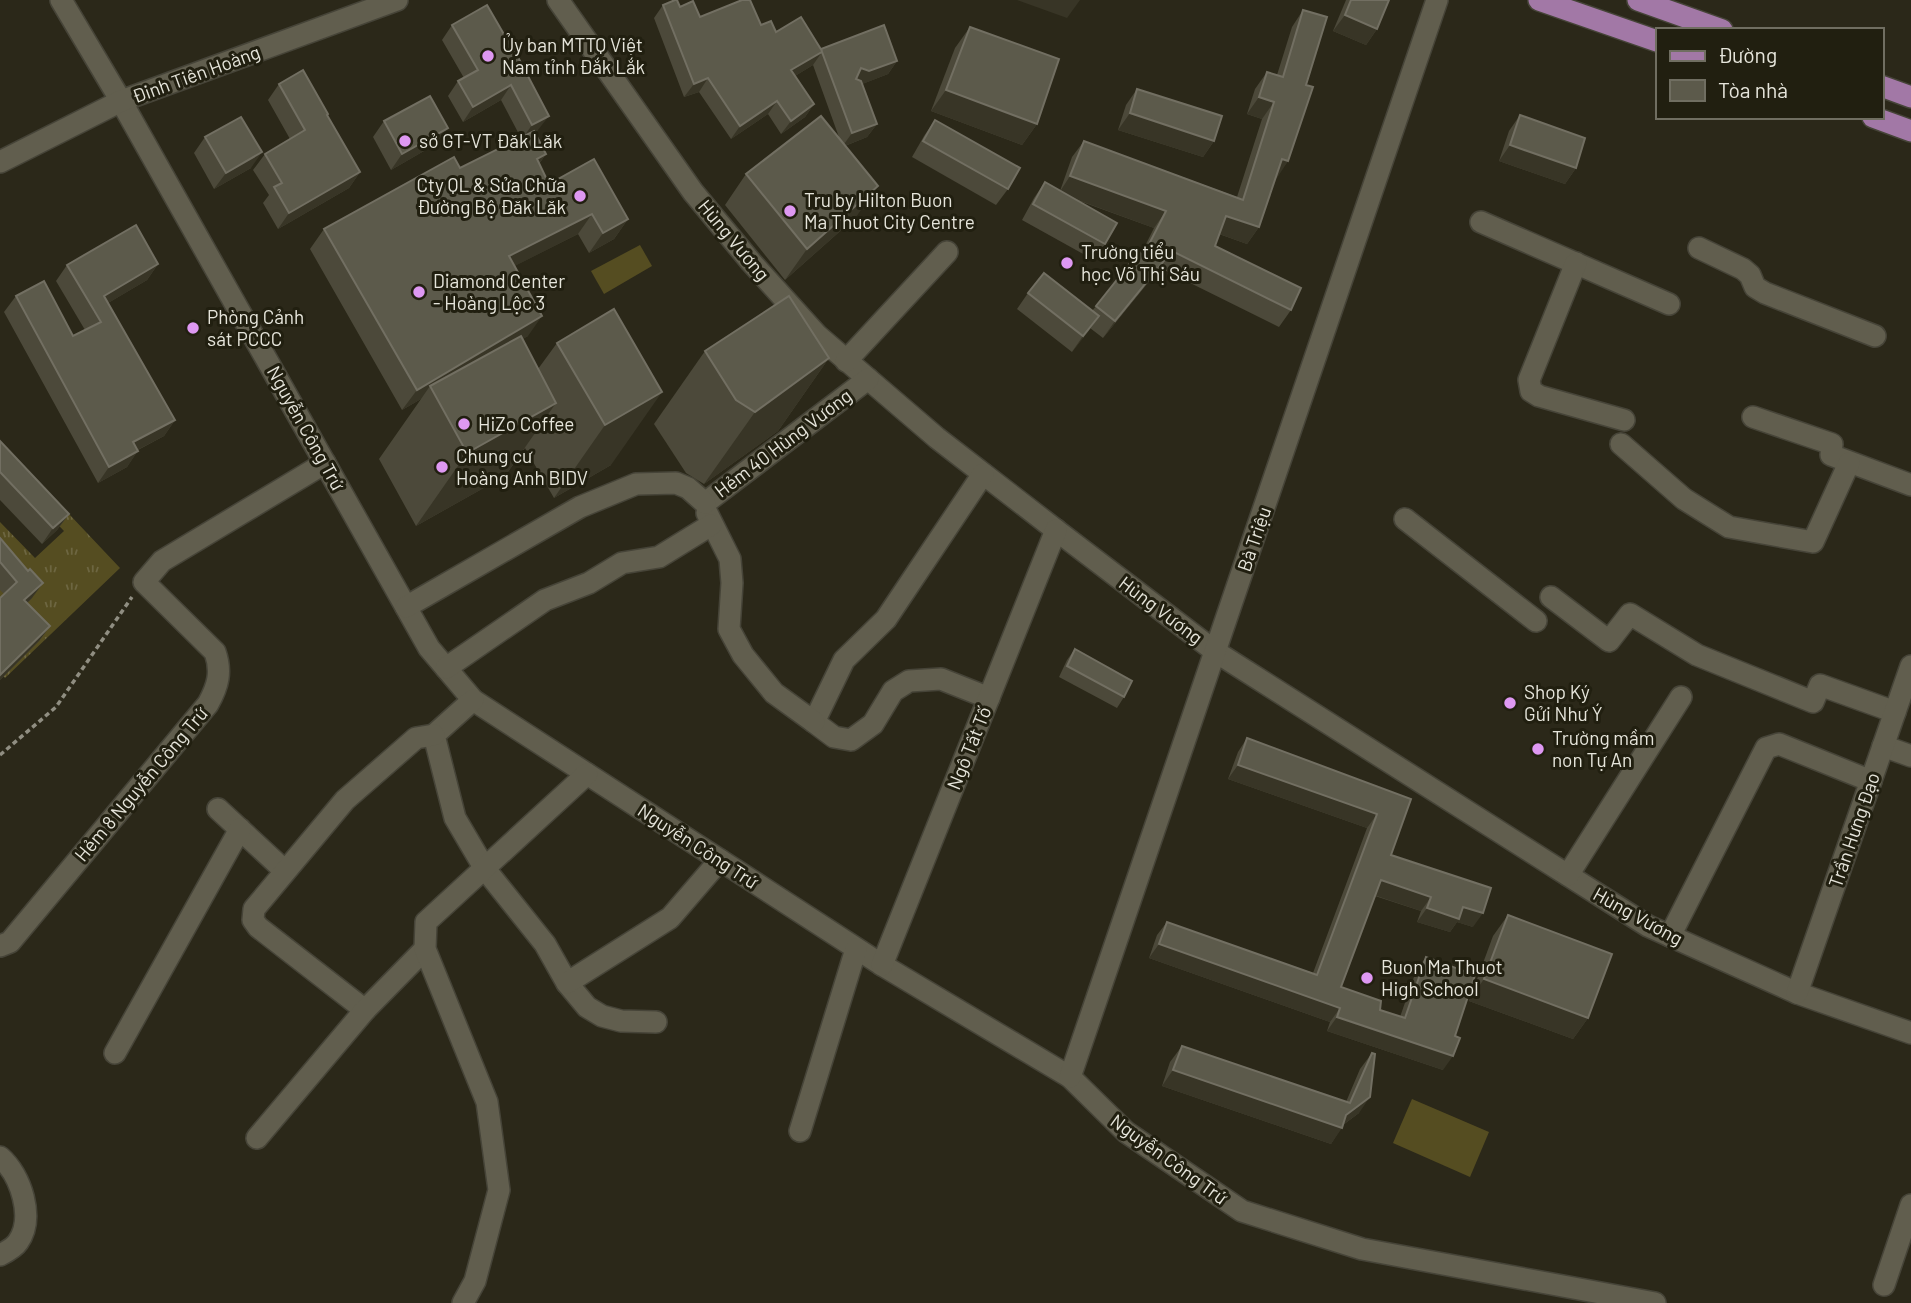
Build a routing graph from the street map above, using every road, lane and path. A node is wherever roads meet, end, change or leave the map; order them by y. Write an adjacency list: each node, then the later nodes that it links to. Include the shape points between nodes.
1 (61, 0): 12 (street, Nguyễn Công Trứ)
2 (397, 0): 7 (street, Đinh Tiên Hoàng)
3 (558, 0): 22 (street, Hùng Vương, via 693,192 817,335)
4 (1437, 0): 39 (street, Bà Triệu)
5 (1539, 0): 9 (main road)
6 (1638, 0): 8 (main road)
7 (364, 5): 12 (street, Đinh Tiên Hoàng)
8 (1716, 28)
9 (1656, 41)
10 (1883, 87): 11 (main road)
11 (1911, 97)
12 (121, 102): 15 (street, Đinh Tiên Hoàng); 27 (street, Nguyễn Công Trứ)
13 (1878, 119): 14 (main road)
14 (1911, 131)
15 (0, 162)
16 (1481, 222): 19 (street)
17 (1699, 248): 21 (street, via 1743,269 1765,293)
18 (947, 252): 22 (street)
19 (1576, 263): 20 (street); 25 (street, via 1529,380 1531,391)
20 (1669, 304)
21 (1875, 336)
22 (846, 360): 23 (street, Hùng Vương)
23 (868, 379): 29 (street, Hùng Vương); 31 (street, Hẻm 40 Hùng Vương)
24 (1752, 417): 28 (street, via 1832,444 1831,455)
25 (1624, 420)
26 (1621, 444): 28 (street, via 1684,499 1729,527 1813,541)
27 (325, 463): 35 (street, via 162,561); 37 (street, Nguyễn Công Trứ)
28 (1849, 463): 30 (street)
29 (983, 474): 34 (street, Hùng Vương); 46 (street, via 886,619 844,660)
30 (1911, 485)
31 (705, 503): 33 (street, Hẻm 40 Hùng Vương); 37 (street, via 676,483 636,484 580,507)
32 (1405, 519): 38 (street)
33 (711, 525): 41 (street, via 659,557 622,564 545,600); 46 (street, Hẻm 40 Hùng Vương, via 730,559 729,629 743,655 774,693)
34 (1056, 530): 39 (street, Hùng Vương); 42 (street, Ngô Tất Tố)
35 (144, 582): 49 (path, via 56,707); 60 (street, Hẻm 8 Nguyễn Công Trứ, via 215,652 220,667 216,688 208,704 10,942)
36 (1551, 597): 45 (street, via 1609,641 1630,614 1697,655 1813,702 1820,685)
37 (406, 607): 41 (street, Nguyễn Công Trứ)
38 (1536, 621)
39 (1216, 652): 58 (street, Hùng Vương); 70 (street, Bà Triệu)
40 (1911, 666): 45 (street, Trần Hưng Đạo)
41 (446, 668): 44 (street, Nguyễn Công Trứ)
42 (989, 698): 46 (street, Hẻm 40 Hùng Vương, via 941,680 909,681 893,691 873,724 851,740 834,737); 63 (street, Ngô Tất Tố)
43 (1681, 698): 58 (street)
44 (473, 699): 47 (street); 51 (street, Nguyễn Công Trứ)
45 (1895, 712): 48 (street, Trần Hưng Đạo)
46 (814, 722)
47 (434, 735): 56 (street, via 455,818); 57 (street, via 416,738 345,800)
48 (1883, 746): 50 (street); 52 (street, Trần Hưng Đạo)
49 (0, 755)
50 (1911, 756)
51 (587, 774): 55 (street, Nguyễn Công Trứ); 56 (street)
52 (1871, 781): 59 (street, via 1779,744 1766,748); 65 (street, Trần Hưng Đạo)
53 (218, 809): 54 (street)
54 (240, 829): 57 (street); 69 (street)
55 (720, 860): 62 (street, Nguyễn Công Trứ); 64 (street, via 670,918)
56 (485, 869): 61 (street, via 426,922); 64 (street, via 545,944)
57 (285, 871): 66 (street, via 254,909 253,920)
58 (1568, 875): 59 (street, Hùng Vương)
59 (1670, 936): 65 (street, Hùng Vương)
60 (0, 946)
61 (425, 949): 66 (street); 77 (street, via 486,1102 499,1190 475,1281)
62 (856, 949): 63 (street, Nguyễn Công Trứ); 71 (street)
63 (882, 965): 70 (street, Nguyễn Công Trứ)
64 (567, 982): 67 (street, via 587,1007 602,1016)
65 (1797, 993): 68 (street, Hùng Vương)
66 (365, 1010): 72 (street)
67 (656, 1022)
68 (1911, 1034)
69 (115, 1053)
70 (1070, 1077): 78 (street, Nguyễn Công Trứ, via 1126,1132 1242,1211 1362,1249)
71 (800, 1131)
72 (257, 1138)
73 (0, 1157): 75 (street, via 24,1196 25,1229 17,1244)
74 (1911, 1205): 76 (street)
75 (0, 1255)
76 (1884, 1285)
77 (463, 1303)
78 (1656, 1303)

